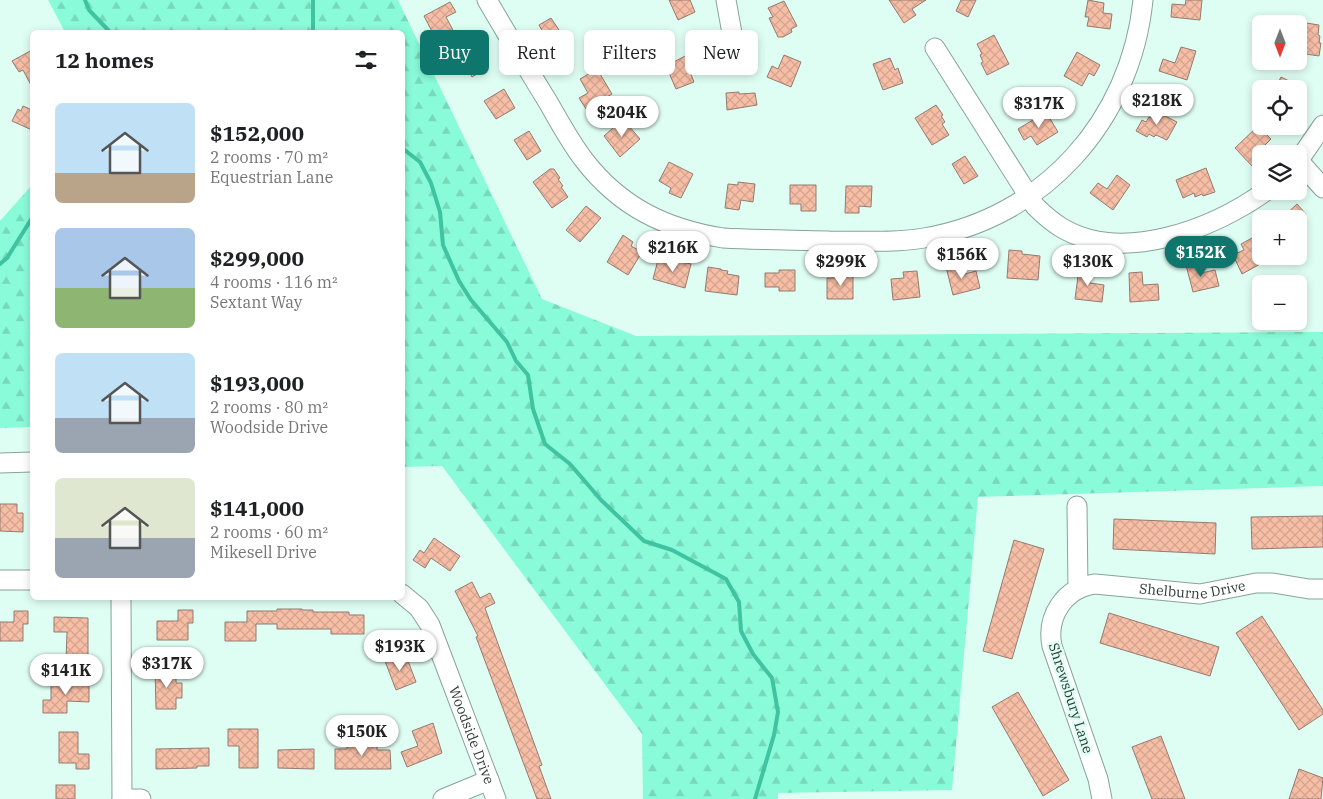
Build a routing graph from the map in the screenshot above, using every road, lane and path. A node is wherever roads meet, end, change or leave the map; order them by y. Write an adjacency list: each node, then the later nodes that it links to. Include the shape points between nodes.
1 (487, 0): 10 (street, via 576,150 595,174 637,209 678,228 742,240 885,242 941,235 977,223)
2 (726, 0): 4 (street)
3 (1143, 0): 10 (street, via 1134,52 1111,106 1080,151 1061,171)
4 (731, 30)
5 (935, 48): 10 (street)
6 (1323, 124): 7 (street)
7 (1307, 148)
8 (1307, 169): 9 (street)
9 (1323, 188)
10 (1028, 196): 11 (street, via 1043,214 1062,228 1089,239 1124,242 1177,235 1211,224)
11 (1254, 200)
12 (30, 462): 13 (street)
13 (0, 463)
14 (1077, 506): 18 (street)
15 (0, 580): 16 (street)
16 (30, 580)
17 (1323, 590): 18 (street, Shelburne Drive, via 1256,583 1200,594 1095,584)
18 (1072, 594): 26 (street, Shrewsbury Lane, via 1058,608 1053,619 1051,642)
19 (405, 597): 21 (street, Woodside Drive, via 418,608 430,626)
20 (122, 600): 22 (street)
21 (489, 780): 24 (street); 25 (street, Woodside Drive)
22 (122, 799): 23 (street)
23 (141, 799)
24 (443, 799)
25 (496, 799)
26 (1102, 799)

